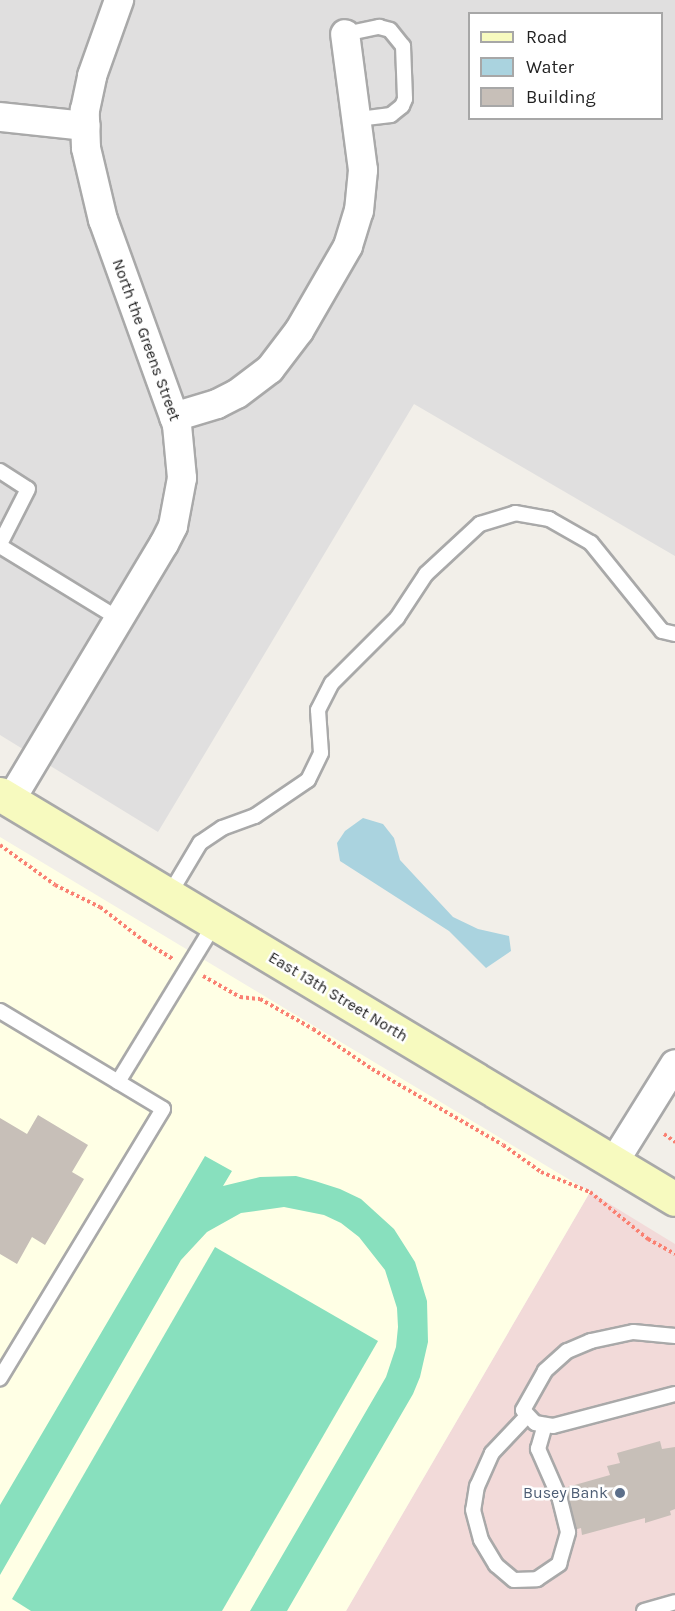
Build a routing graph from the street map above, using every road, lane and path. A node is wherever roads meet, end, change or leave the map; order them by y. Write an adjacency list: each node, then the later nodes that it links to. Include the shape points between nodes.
1 (119, 0): 5 (street, North the Greens Street, via 92,76)
2 (345, 34): 4 (street); 4 (lane, via 379,27 390,30 402,46 402,106 391,115)
3 (0, 117): 5 (street)
4 (357, 119): 6 (street, via 363,170 355,229 299,331 256,382 217,404)
5 (86, 126): 6 (street, North the Greens Street, via 90,166 103,220)
6 (174, 417): 9 (street, North the Greens Street, via 182,478 173,526)
7 (0, 471): 8 (lane, via 28,489)
8 (0, 545): 9 (lane)
9 (119, 619): 11 (street, North the Greens Street)
10 (675, 634): 13 (lane, via 662,631 591,543 549,519 515,513 480,524 426,574 397,618 332,683 318,710 321,753 308,780 255,816 222,828 200,843)
11 (5, 797): 13 (main road, East 13th Street North)
12 (0, 845): 15 (path, via 55,885 100,907)
13 (168, 895): 14 (main road, East 13th Street North)
14 (215, 923): 15 (lane); 21 (main road, East 13th Street North)
15 (188, 968): 18 (lane); 23 (path, via 240,997 260,999 313,1029 541,1172 590,1192 648,1239)
16 (0, 1011): 18 (lane)
17 (675, 1064): 21 (street)
18 (118, 1082): 25 (lane, via 163,1109)
19 (664, 1134): 20 (path)
20 (675, 1142)
21 (614, 1162): 22 (main road, East 13th Street North)
22 (675, 1199)
23 (675, 1254)
24 (675, 1336): 27 (lane, via 633,1332 567,1351 553,1361 534,1387 523,1410)
25 (0, 1378)
26 (675, 1394): 28 (lane)
27 (527, 1416): 28 (lane); 28 (lane, via 492,1453 477,1486 473,1510 481,1540 496,1565 514,1580 537,1579 559,1564 568,1532 560,1499 538,1449)
28 (544, 1425)
29 (675, 1602): 30 (lane)
30 (644, 1611)

